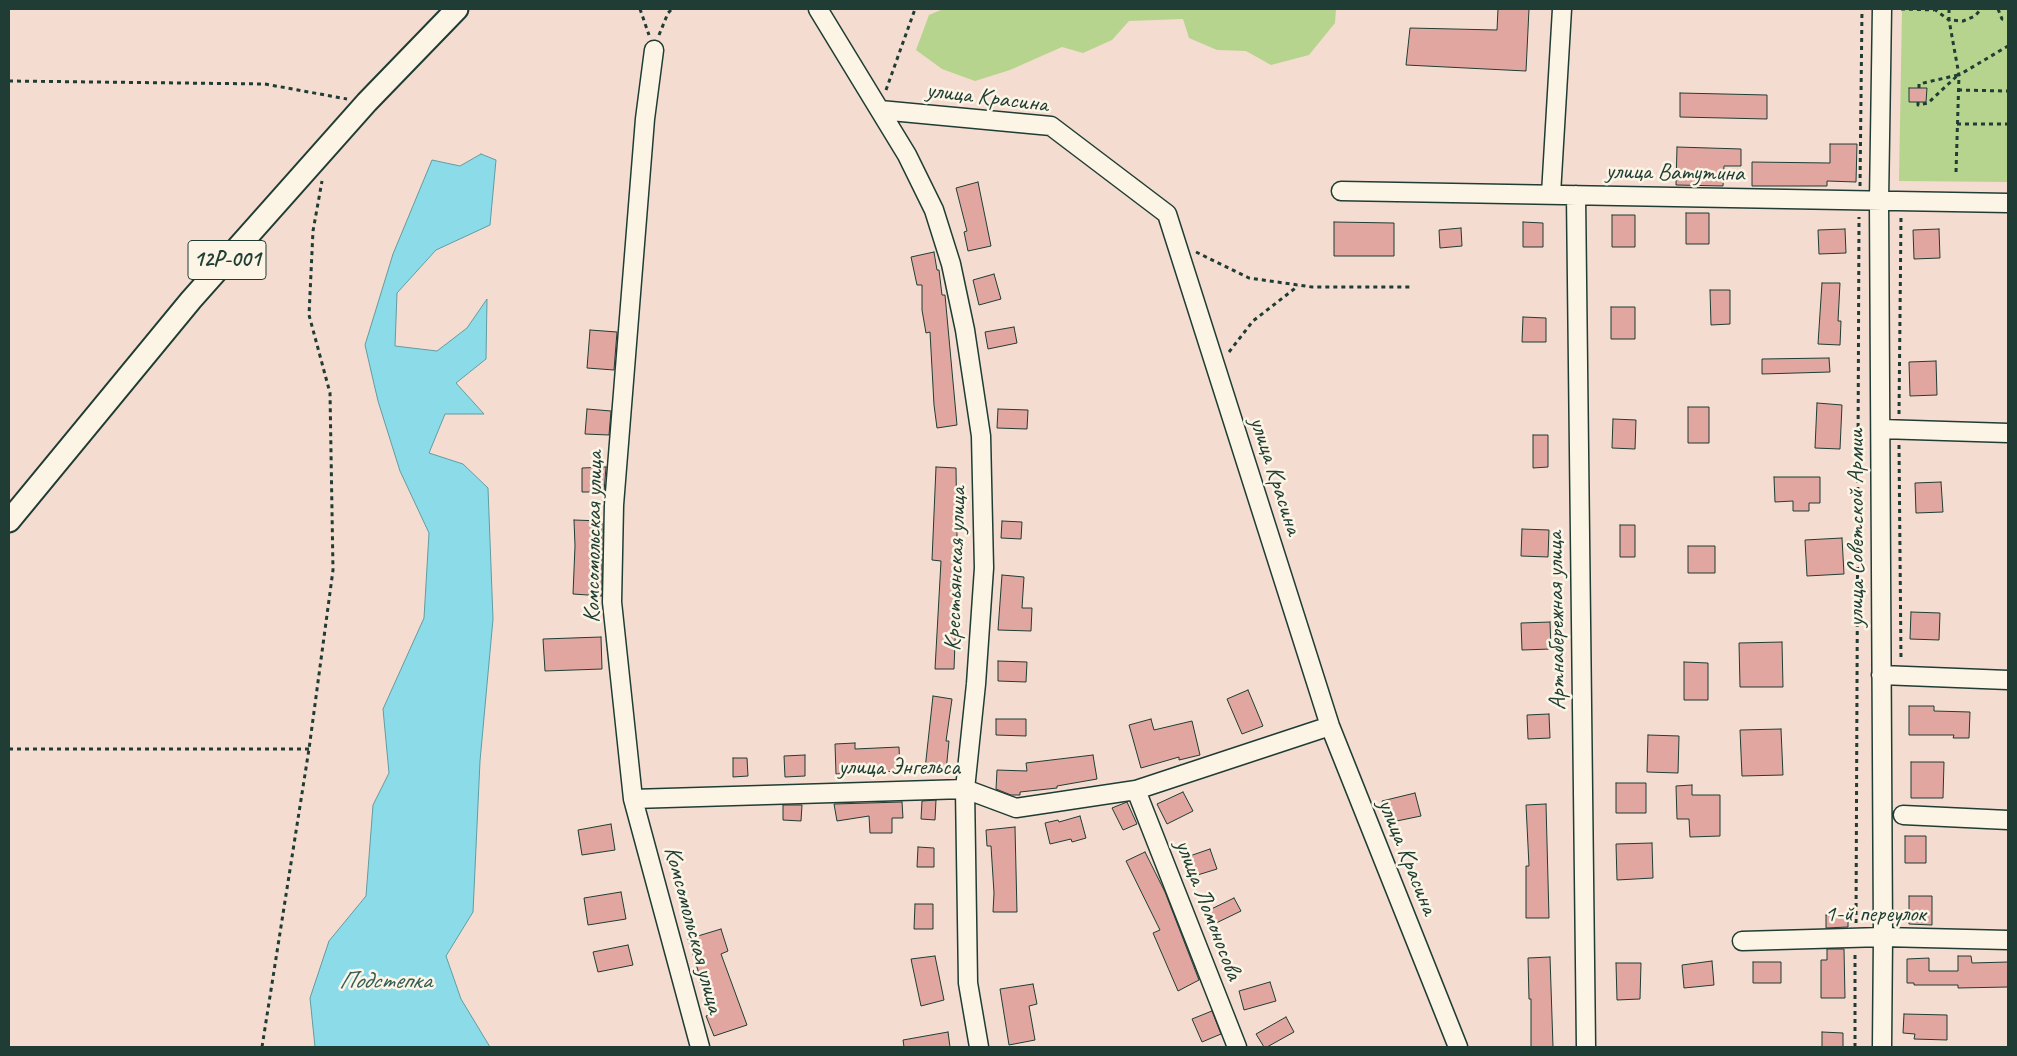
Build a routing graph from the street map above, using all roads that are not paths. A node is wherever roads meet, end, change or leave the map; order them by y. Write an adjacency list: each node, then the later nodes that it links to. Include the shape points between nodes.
1 (457, 9): 14 (main road, 12Р-001, via 367,102 191,300)
2 (818, 9): 6 (street, Крестьянская улица)
3 (1562, 9): 8 (street)
4 (1882, 9): 10 (street, улица Советской Армии)
5 (654, 50): 20 (street, Комсомольская улица, via 645,119 614,505 612,602)
6 (880, 110): 17 (street, улица Красина, via 1051,126 1167,214); 18 (street, Крестьянская улица, via 907,155 937,219 951,264 981,436 984,568)
7 (1341, 191): 8 (street, улица Ватутина)
8 (1551, 194): 9 (street, улица Ватутина)
9 (1576, 195): 10 (street, улица Ватутина); 30 (street, Артнабережная улица)
10 (1879, 200): 11 (street, улица Ватутина); 12 (street, улица Советской Армии)
11 (2008, 203)
12 (1881, 429): 13 (street); 15 (street, улица Советской Армии)
13 (2008, 433)
14 (9, 521)
15 (1881, 675): 16 (street); 23 (street, улица Советской Армии)
16 (2008, 680)
17 (1330, 726): 19 (street, улица Энгельса); 29 (street, улица Красина)
18 (965, 789): 19 (street, улица Энгельса, via 1016,808); 20 (street, улица Энгельса); 27 (street, Крестьянская улица, via 968,983)
19 (1136, 790): 28 (street, улица Ломоносова)
20 (633, 799): 26 (street, Комсомольская улица)
21 (1903, 815): 22 (street)
22 (2008, 820)
23 (1883, 936): 24 (street, 1-й переулок); 25 (street, 1-й переулок); 31 (street, улица Советской Армии)
24 (2008, 940)
25 (1742, 941)
26 (700, 1047)
27 (979, 1047)
28 (1237, 1047)
29 (1458, 1047)
30 (1586, 1047)
31 (1882, 1047)

